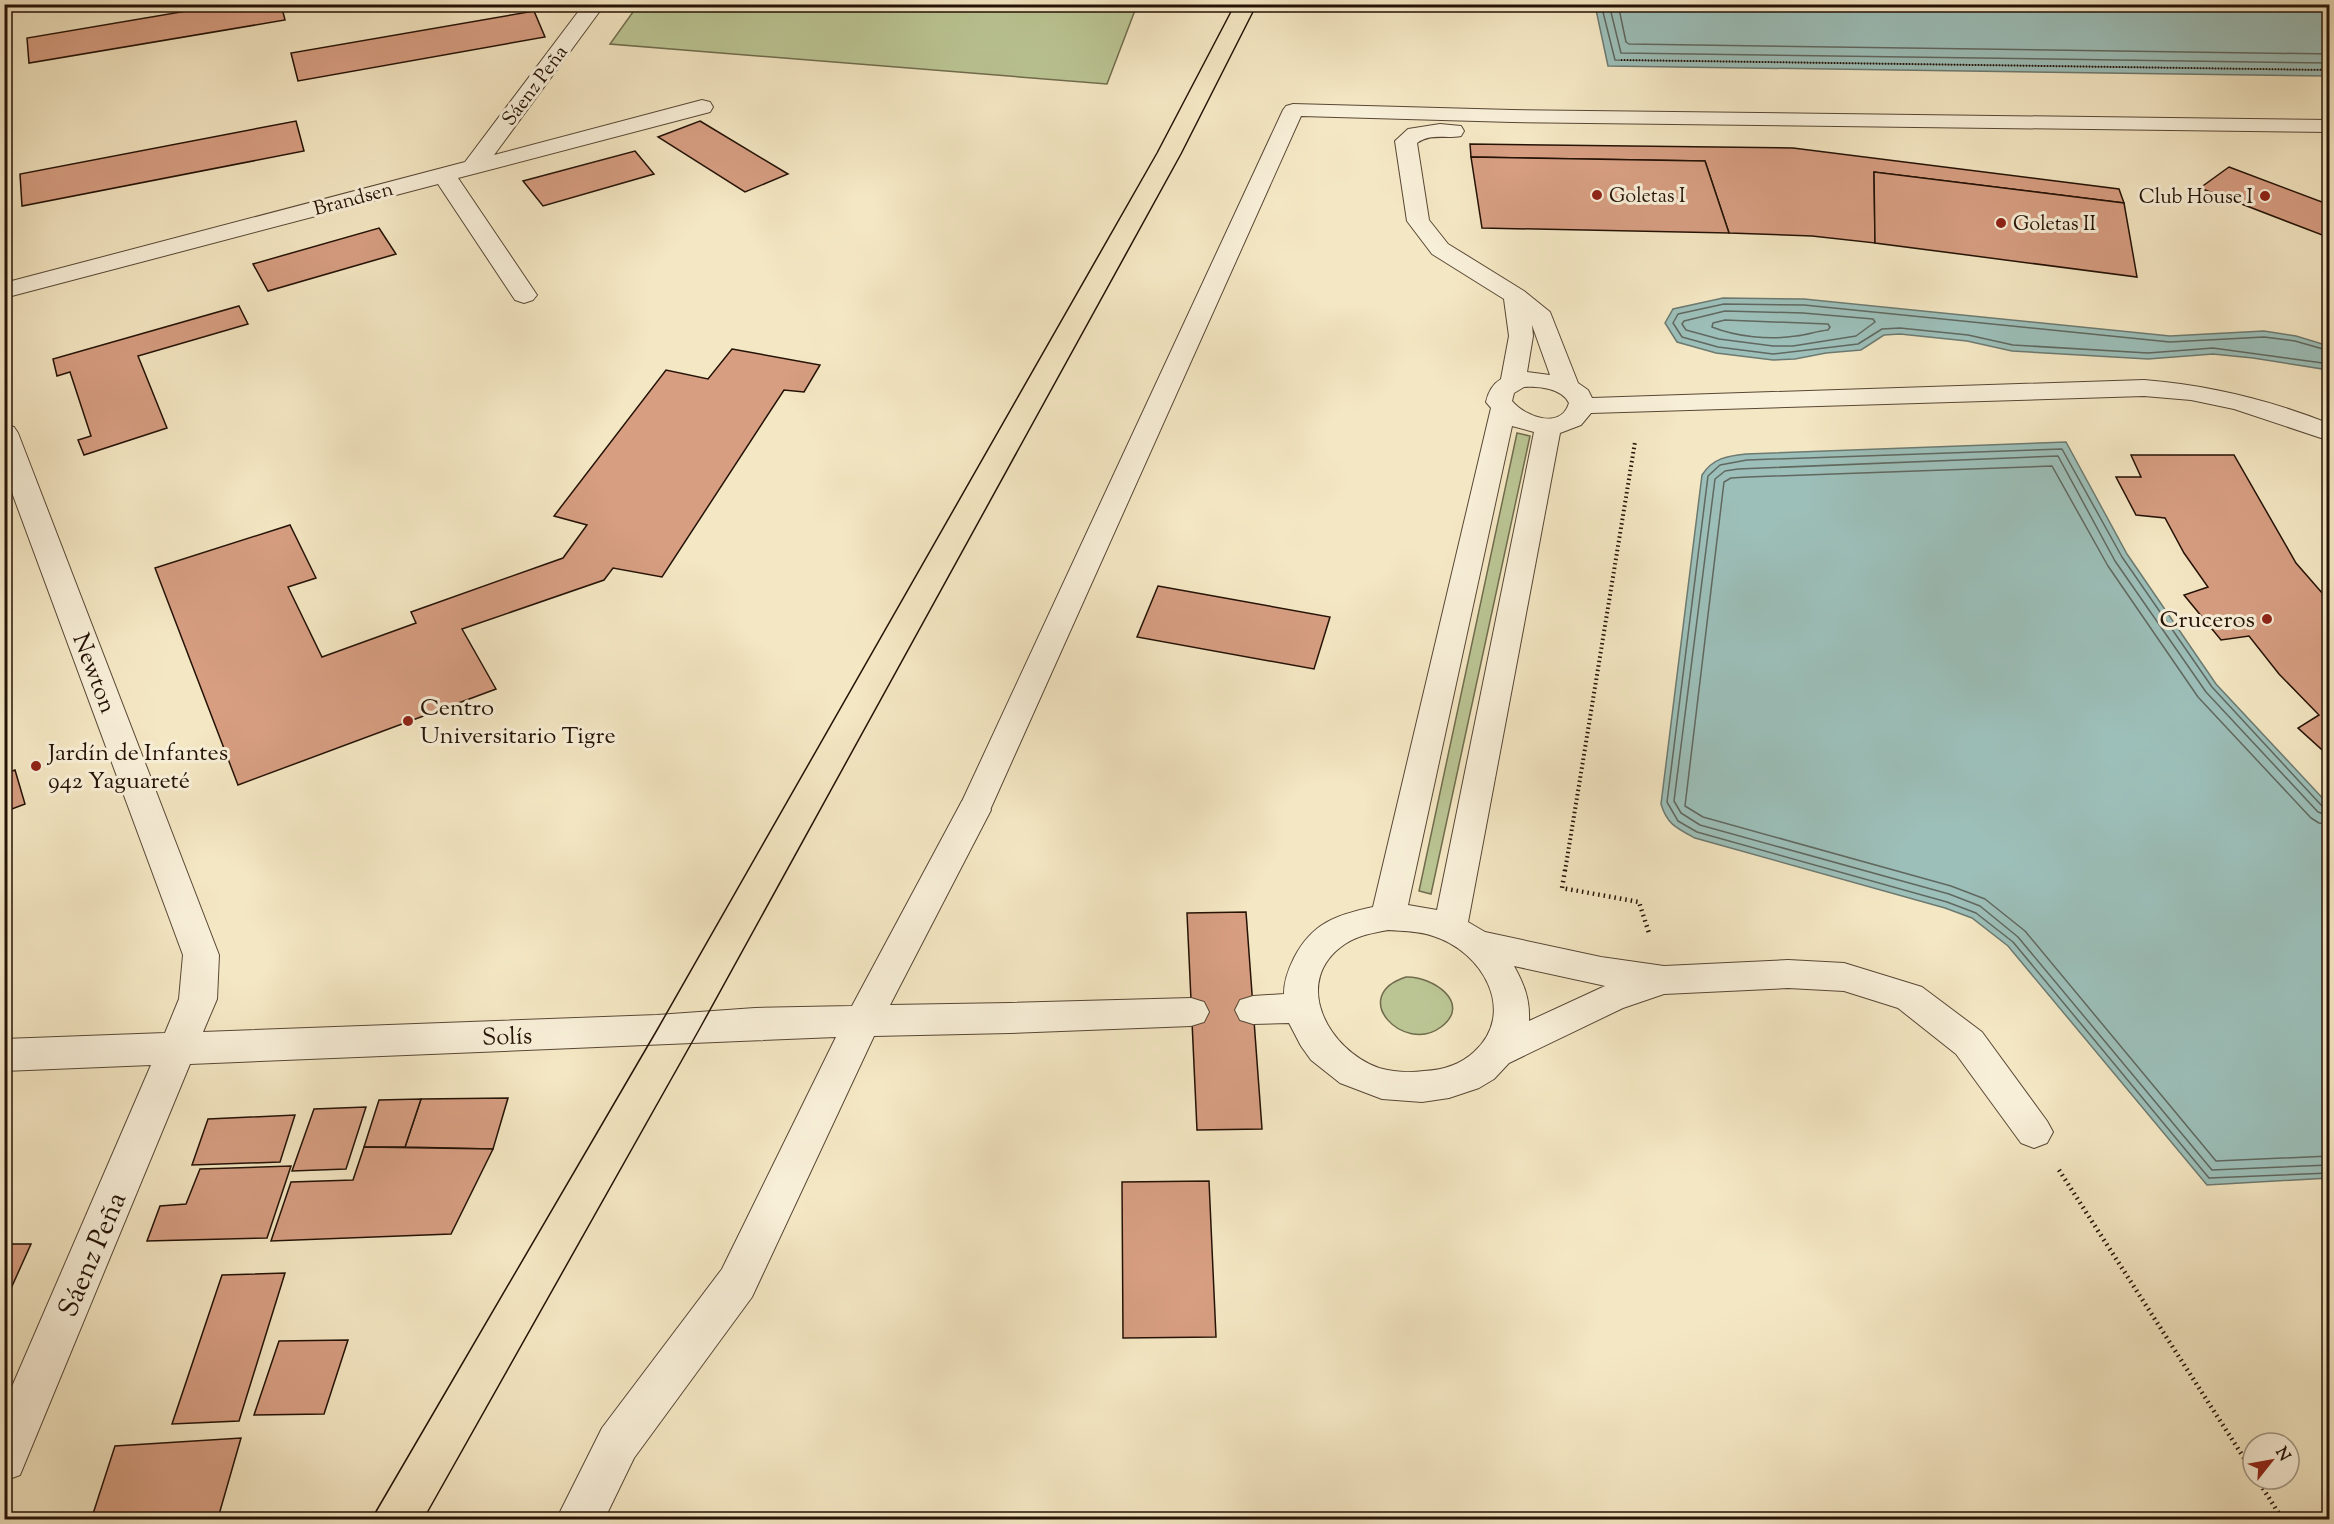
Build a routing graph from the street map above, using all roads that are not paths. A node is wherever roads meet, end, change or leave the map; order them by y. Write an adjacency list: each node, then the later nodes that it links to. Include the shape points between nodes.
1 (595, 4): 5 (street, Sáenz Peña)
2 (702, 107): 5 (street, Brandsen)
3 (2330, 126): 16 (lane, via 1293,110)
4 (2330, 144): 9 (lane, via 1431,130 1413,134 1406,141 1418,221 1440,249)
5 (474, 166): 6 (street, Brandsen)
6 (443, 174): 7 (street, Brandsen); 8 (street)
7 (4, 291)
8 (524, 295)
9 (1516, 296): 10 (lane, via 1521,336); 11 (lane, via 1541,317)
10 (1513, 382): 11 (lane, via 1538,379); 12 (lane, via 1500,394)
11 (1574, 397): 13 (lane, via 1578,413 1571,420); 15 (lane, via 1640,406 2144,388 2225,400)
12 (1503, 410): 13 (lane, via 1522,422); 17 (lane)
13 (1548, 426): 18 (lane)
14 (4, 433): 25 (street, Newton, via 201,955 198,999)
15 (2330, 433)
16 (974, 810): 24 (street)
17 (1388, 917): 18 (lane, via 1420,919); 20 (lane, via 1358,923 1332,936 1313,955 1301,979)
18 (1464, 936): 19 (lane, via 1601,971); 26 (lane, via 1498,966 1512,994 1512,1023)
19 (1664, 980): 26 (lane, via 1611,998); 28 (lane, via 1788,974 1844,977 1910,997 1969,1043)
20 (1301, 1008): 21 (lane); 26 (lane, via 1313,1038 1336,1062 1369,1080 1407,1088 1444,1086 1476,1072)
21 (1253, 1010)
22 (1191, 1012): 23 (lane)
23 (1010, 1018): 24 (street, Solís)
24 (862, 1022): 25 (street, Solís, via 755,1023); 30 (street, via 737,1283 618,1443)
25 (178, 1049): 27 (street, Solís); 29 (street, Sáenz Peña)
26 (1500, 1051)
27 (4, 1055)
28 (2034, 1132)
29 (4, 1459)
30 (579, 1520)

